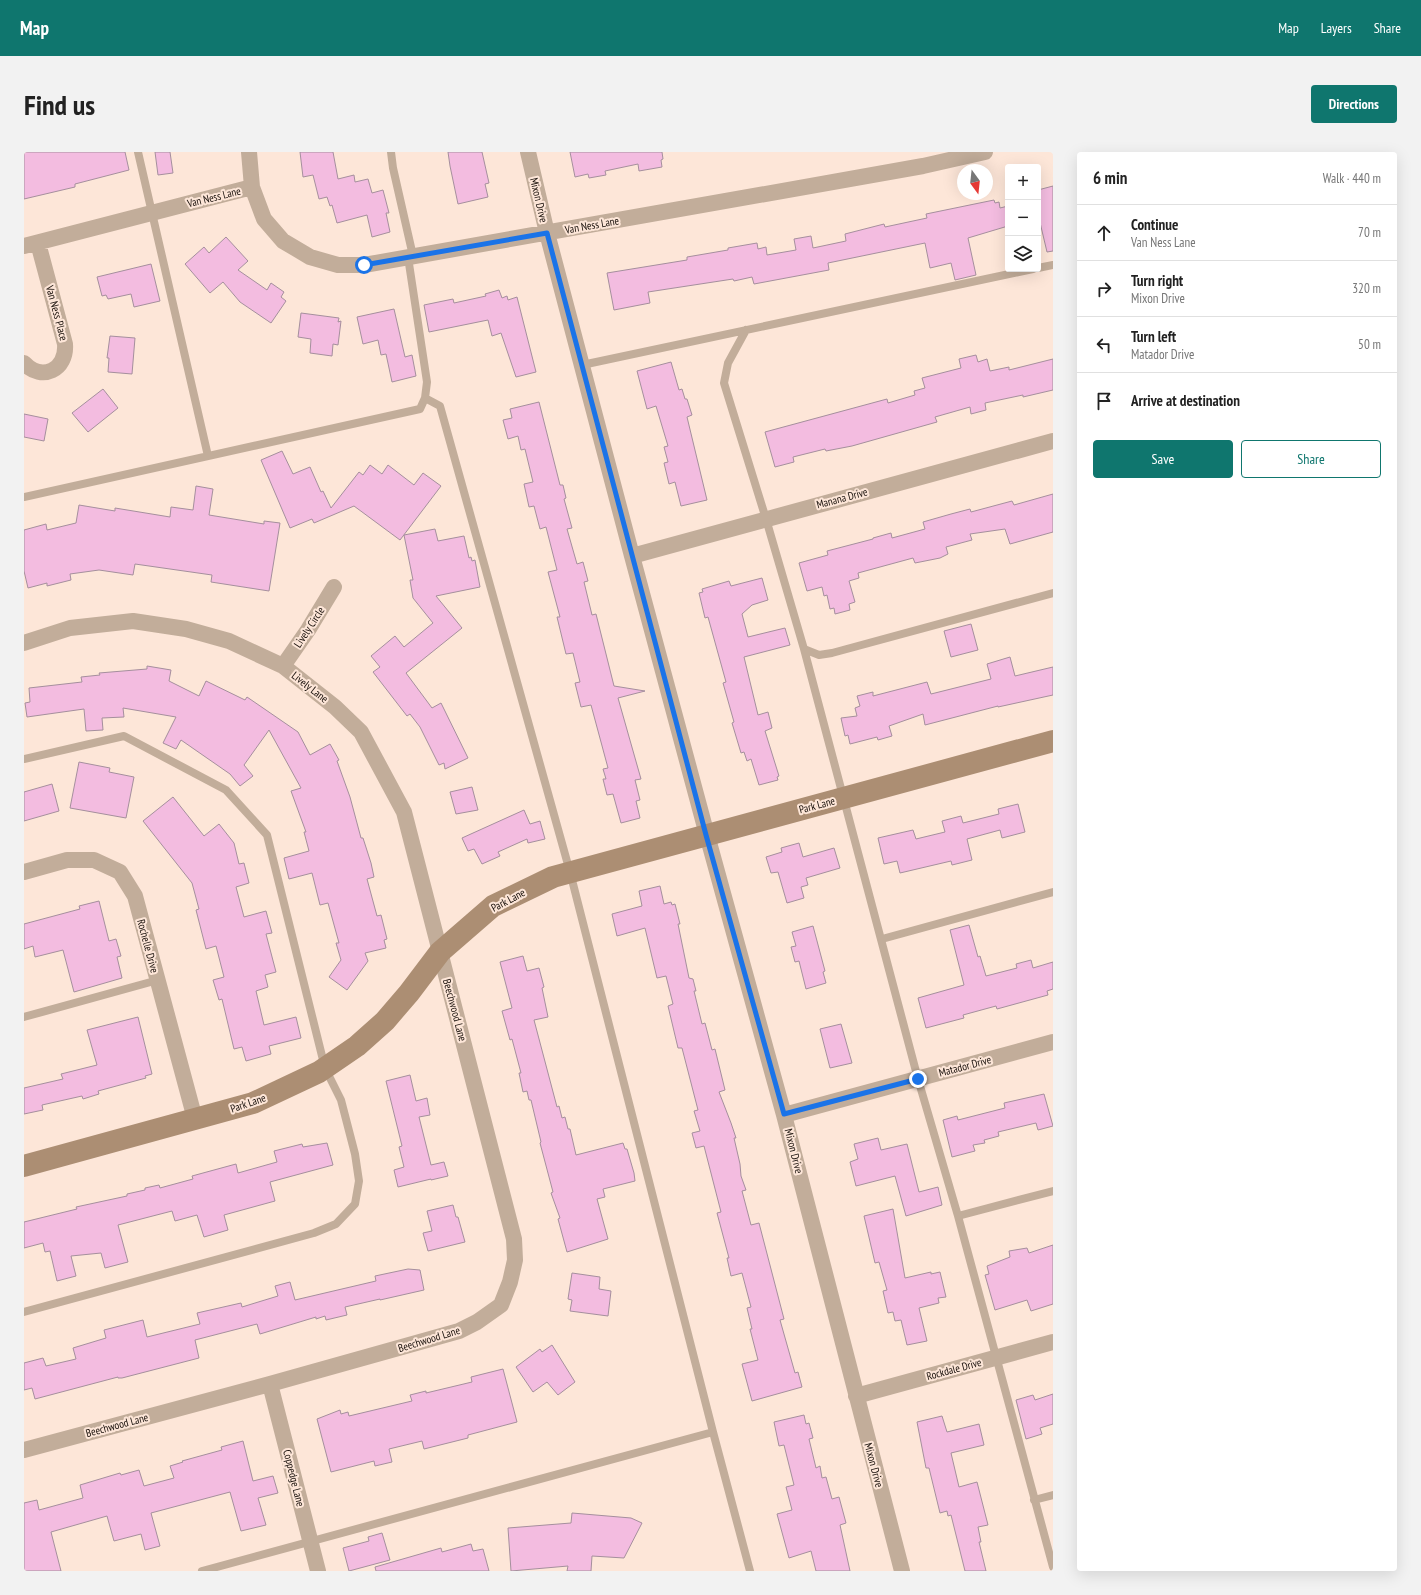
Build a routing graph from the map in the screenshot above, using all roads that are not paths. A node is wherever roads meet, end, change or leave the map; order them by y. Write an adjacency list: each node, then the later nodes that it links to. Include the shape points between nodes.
1 (138, 152): 7 (lane)
2 (249, 152): 6 (street)
3 (391, 152): 10 (lane)
4 (528, 152): 8 (street, Mixon Drive)
5 (985, 152): 8 (street, Van Ness Lane, via 915,167)
6 (252, 188): 7 (street, Van Ness Lane); 10 (street, Van Ness Lane, via 264,219 283,241 310,257 338,266 364,265)
7 (153, 213): 9 (street, Van Ness Lane); 19 (lane)
8 (547, 233): 10 (street, Van Ness Lane); 16 (street, Mixon Drive)
9 (31, 245): 15 (street, Van Ness Place, via 66,352 64,360 53,370 37,372)
10 (410, 257): 17 (lane, via 427,382)
11 (1053, 265): 12 (lane)
12 (1041, 267)
13 (1019, 272): 14 (lane)
14 (746, 330): 16 (lane); 21 (lane, via 728,363 724,383)
15 (24, 363)
16 (582, 365): 22 (street, Mixon Drive)
17 (425, 398): 19 (lane, via 420,408); 33 (lane, via 440,406)
18 (1053, 441): 21 (street, Manana Drive)
19 (208, 456): 20 (lane)
20 (24, 497)
21 (766, 519): 22 (street, Manana Drive); 26 (lane)
22 (632, 556): 31 (street, Mixon Drive)
23 (334, 587): 27 (street, Lively Circle)
24 (1053, 593): 26 (lane, via 832,653 820,655)
25 (24, 643): 27 (street, Lively Lane, via 70,628 133,622 186,629 229,641)
26 (804, 649): 30 (lane)
27 (283, 666): 36 (street, Lively Lane, via 335,707 361,732 404,812)
28 (1053, 741): 30 (street, Park Lane)
29 (24, 759): 40 (lane, via 124,736 226,790 267,835)
30 (844, 797): 31 (street, Park Lane); 35 (lane)
31 (706, 835): 33 (street, Park Lane); 42 (street, Mixon Drive)
32 (24, 872): 37 (street, Rochelle Drive, via 67,860 94,860 120,872 135,896)
33 (570, 872): 36 (street, Park Lane, via 553,877 493,906); 52 (lane)
34 (1053, 892): 35 (lane)
35 (882, 939): 41 (lane)
36 (440, 952): 40 (street, Park Lane, via 385,1021 357,1046); 50 (street, Beechwood Lane, via 514,1238 515,1260 501,1305 459,1331)
37 (158, 980): 38 (lane); 43 (street, Rochelle Drive)
38 (24, 1017)
39 (1053, 1042): 41 (street, Matador Drive)
40 (325, 1068): 43 (street, Park Lane, via 253,1103); 47 (lane, via 341,1100 359,1181 355,1204 336,1224 285,1242)
41 (918, 1079): 42 (street, Matador Drive); 46 (lane)
42 (784, 1114): 51 (street, Mixon Drive)
43 (195, 1119): 44 (street, Park Lane)
44 (24, 1166)
45 (1053, 1191): 46 (lane)
46 (958, 1216): 49 (lane)
47 (24, 1312)
48 (1053, 1342): 49 (street, Rockdale Drive)
49 (996, 1357): 51 (street, Rockdale Drive); 55 (lane)
50 (270, 1384): 53 (street, Beechwood Lane); 56 (street, Coppedge Lane)
51 (856, 1396): 61 (street, Mixon Drive)
52 (713, 1432): 56 (lane); 60 (lane)
53 (24, 1450)
54 (1053, 1495): 55 (lane)
55 (1034, 1500): 57 (lane)
56 (310, 1542): 58 (lane); 59 (street, Coppedge Lane)
57 (1053, 1567)
58 (202, 1571)
59 (318, 1571)
60 (750, 1571)
61 (902, 1571)

